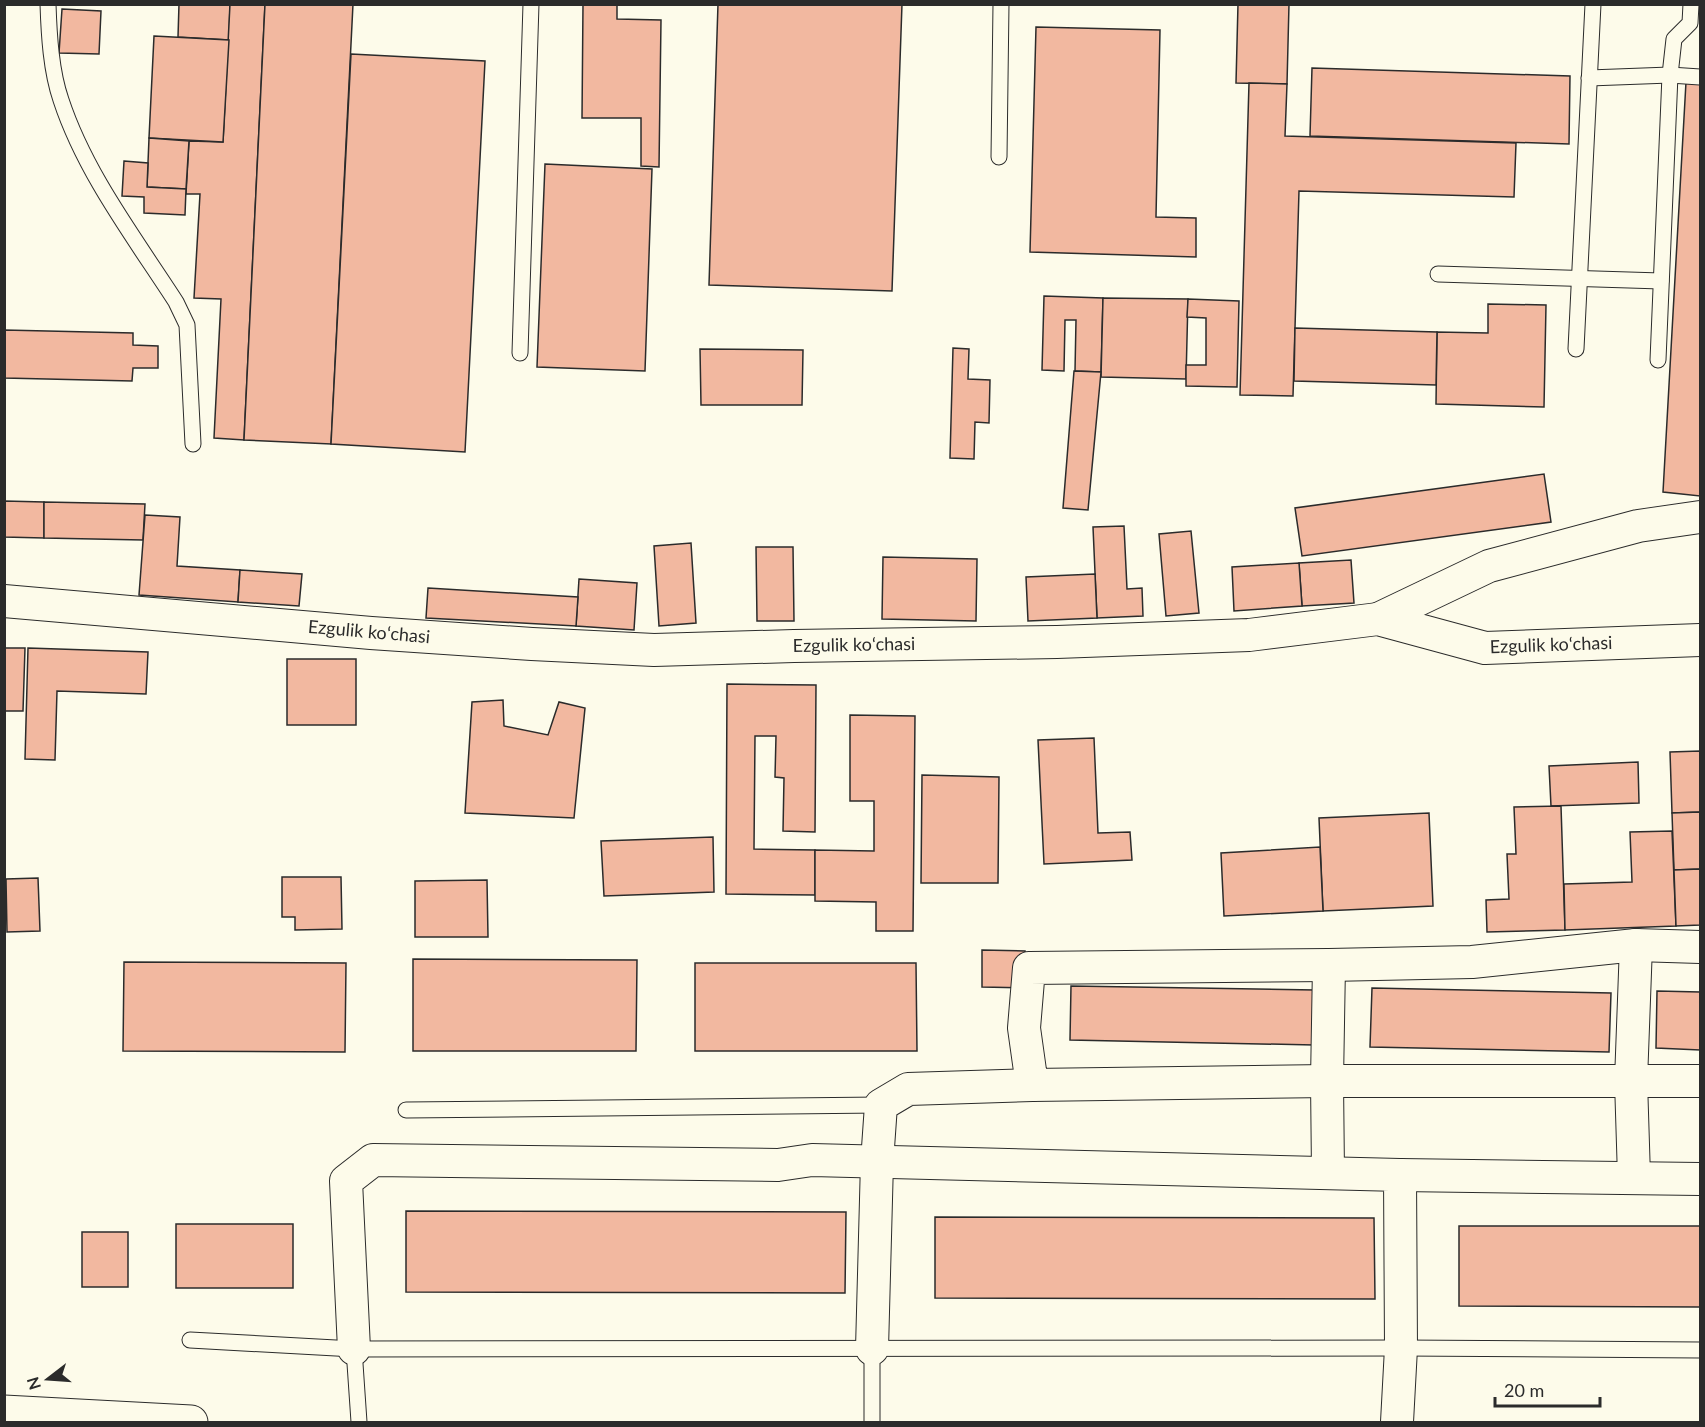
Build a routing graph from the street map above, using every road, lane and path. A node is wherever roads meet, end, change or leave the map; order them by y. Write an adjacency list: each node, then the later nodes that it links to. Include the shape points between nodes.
1 (48, 4): 16 (lane, via 49,38 60,98 87,164 187,325)
2 (531, 4): 14 (lane)
3 (1001, 4): 9 (lane)
4 (1593, 4): 8 (lane)
5 (1691, 4): 6 (lane, via 1690,23 1674,39)
6 (1670, 75): 7 (lane); 8 (lane); 12 (lane)
7 (1701, 77)
8 (1589, 78): 11 (lane)
9 (999, 157)
10 (1438, 274): 11 (lane)
11 (1579, 278): 12 (lane); 13 (lane)
12 (1661, 281): 15 (lane)
13 (1576, 350)
14 (520, 353)
15 (1658, 360)
16 (193, 444)
17 (1701, 517): 19 (street, via 1638,526 1489,566)
18 (4, 601): 19 (street, Ezgulik koʻchasi, via 383,633 654,650 1249,635)
19 (1378, 620): 20 (street, Ezgulik koʻchasi, via 1485,648)
20 (1701, 640)
21 (1636, 945): 22 (street); 23 (street, via 1472,962); 24 (street)
22 (1701, 947)
23 (1329, 965): 26 (street); 27 (street, via 1029,968 1024,1028)
24 (1631, 1081): 25 (street); 26 (street); 33 (street)
25 (1701, 1081)
26 (1327, 1082): 27 (street); 31 (street)
27 (1032, 1085): 28 (street, via 908,1089)
28 (880, 1105): 29 (lane); 30 (street)
29 (406, 1110)
30 (877, 1162): 31 (street); 37 (street, via 812,1160 778,1165 374,1160 346,1181); 38 (street)
31 (1328, 1173): 32 (street)
32 (1400, 1175): 33 (street); 36 (street)
33 (1634, 1177): 34 (street)
34 (1701, 1179)
35 (190, 1340): 37 (lane)
36 (1401, 1348): 38 (lane); 39 (lane); 44 (street)
37 (354, 1349): 38 (lane); 42 (lane)
38 (872, 1349): 43 (lane)
39 (1701, 1350)
40 (4, 1412): 41 (highway)
41 (191, 1422)
42 (359, 1422)
43 (872, 1422)
44 (1397, 1422)

